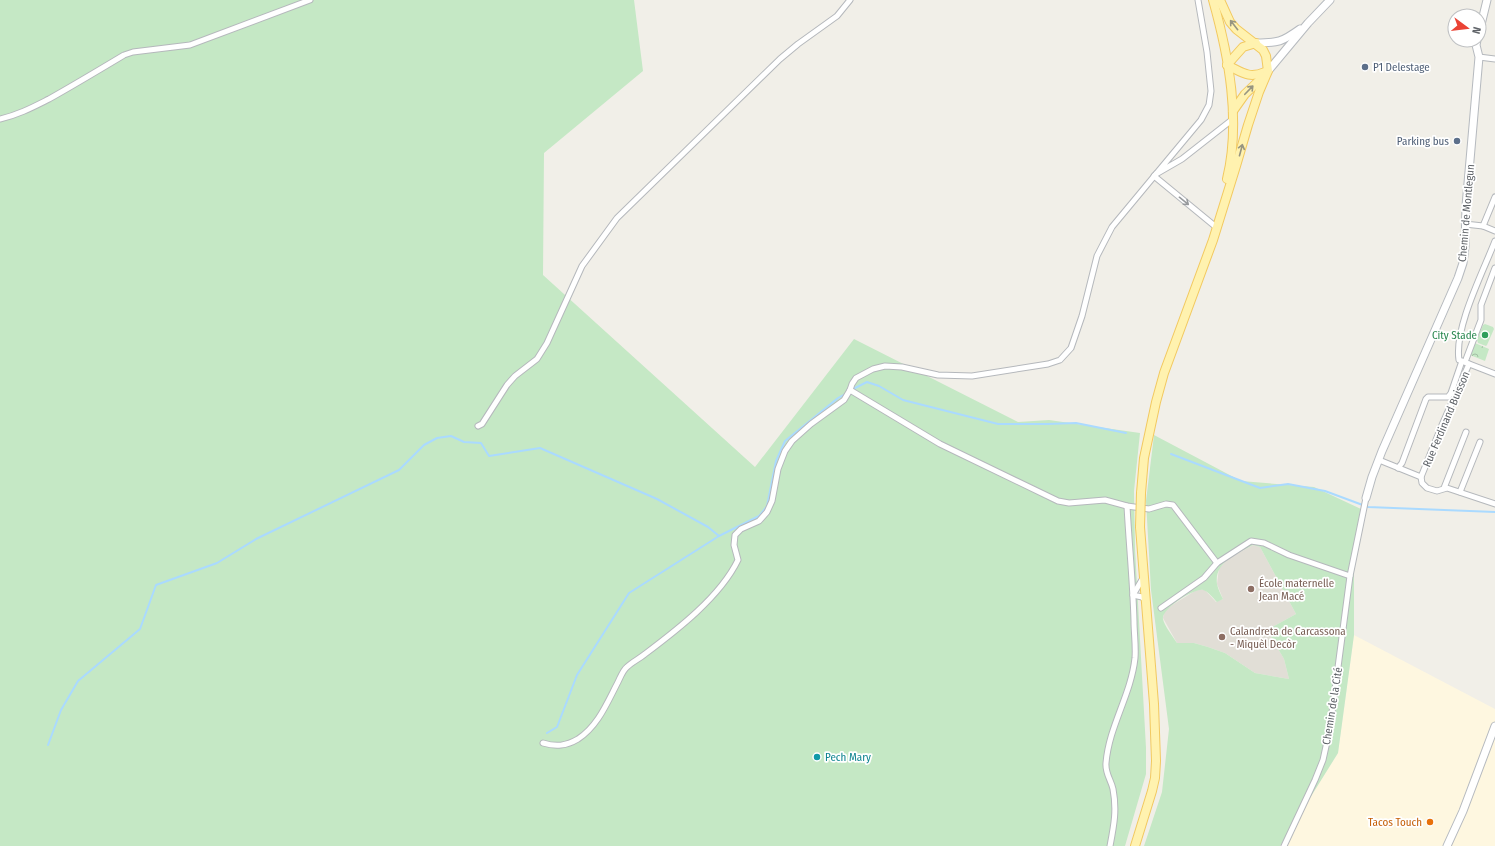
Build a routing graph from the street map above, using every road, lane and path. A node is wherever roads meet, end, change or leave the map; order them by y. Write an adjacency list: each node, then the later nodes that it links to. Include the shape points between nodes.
1 (310, 0): 15 (street, via 190,45 124,55 15,116)
2 (850, 0): 28 (street, via 837,16 780,59 617,218 582,266 547,344 537,359 507,385 482,424)
3 (1198, 0): 16 (street, via 1207,52 1211,91 1209,105 1201,120)
4 (1213, 0): 12 (main road)
5 (1220, 0): 8 (main road, one-way to 5, via 1230,22)
6 (1330, 0): 7 (street)
7 (1308, 23): 8 (street, via 1285,40); 13 (street)
8 (1256, 43): 12 (main road, via 1243,47); 13 (main road, via 1266,56)
9 (1477, 48): 10 (street, Chemin de Montlegun)
10 (1479, 56): 11 (street); 18 (street, Chemin de Montlegun)
11 (1495, 59)
12 (1227, 65): 13 (main road, via 1248,75 1259,75); 14 (main road)
13 (1268, 71): 14 (main road, one-way to 13, via 1245,94); 22 (main road, one-way to 13, via 1248,125)
14 (1233, 115): 16 (street, via 1182,159); 19 (main road, via 1230,170)
15 (0, 119)
16 (1155, 175): 19 (street, one-way to 19); 27 (street, via 1112,227 1096,256 1082,316 1071,348 1060,360 972,376 938,375 885,366 856,378)
17 (1495, 197): 20 (street)
18 (1466, 224): 20 (street); 31 (street, Chemin de Montlegun, via 1463,263 1458,278)
19 (1216, 226): 22 (main road)
20 (1483, 226): 21 (street)
21 (1495, 231)
22 (1213, 240): 42 (main road, bridge, via 1160,387 1144,458 1140,527)
23 (1495, 241): 25 (street, via 1461,328 1458,352)
24 (1495, 268): 25 (street, via 1482,305 1481,320)
25 (1464, 362): 26 (street); 32 (street, via 1448,397 1426,399); 33 (street, Rue Ferdinand Buisson)
26 (1495, 374)
27 (850, 390): 38 (street, via 940,444 1058,501 1069,503 1105,500); 47 (street, via 844,400 810,424 785,451 767,512 759,521 741,529 735,535 734,545 738,560 707,603 626,667 599,718 586,732 564,746)
28 (478, 426)
29 (1466, 432): 34 (street)
30 (1480, 442): 35 (street)
31 (1379, 460): 32 (street, Rue Ferdinand Buisson); 36 (street, Chemin de Montlegun)
32 (1398, 468): 33 (street, Rue Ferdinand Buisson)
33 (1422, 476): 34 (street, via 1422,483 1427,488 1437,491)
34 (1444, 488): 35 (street)
35 (1460, 492): 37 (street)
36 (1366, 498): 39 (street, Chemin de Montlegun)
37 (1495, 504)
38 (1127, 506): 40 (street, via 1149,509 1166,504 1173,505); 43 (street)
39 (1363, 512): 41 (street, Chemin de la Cité)
40 (1217, 563): 41 (street, via 1251,541 1264,543 1289,555); 45 (street, via 1204,578)
41 (1350, 576): 51 (street, Chemin de la Cité, via 1330,728 1323,760)
42 (1144, 577): 43 (street); 44 (main road)
43 (1133, 595): 44 (street, via 1142,597); 49 (street, via 1135,657 1131,683 1108,744 1105,765 1116,804)
44 (1146, 602): 50 (main road, via 1156,761 1152,792)
45 (1161, 608)
46 (1495, 726): 48 (street)
47 (543, 743)
48 (1463, 811): 52 (street); 53 (street)
49 (1110, 846)
50 (1135, 846)
51 (1284, 846)
52 (1447, 846)
53 (1452, 846)

